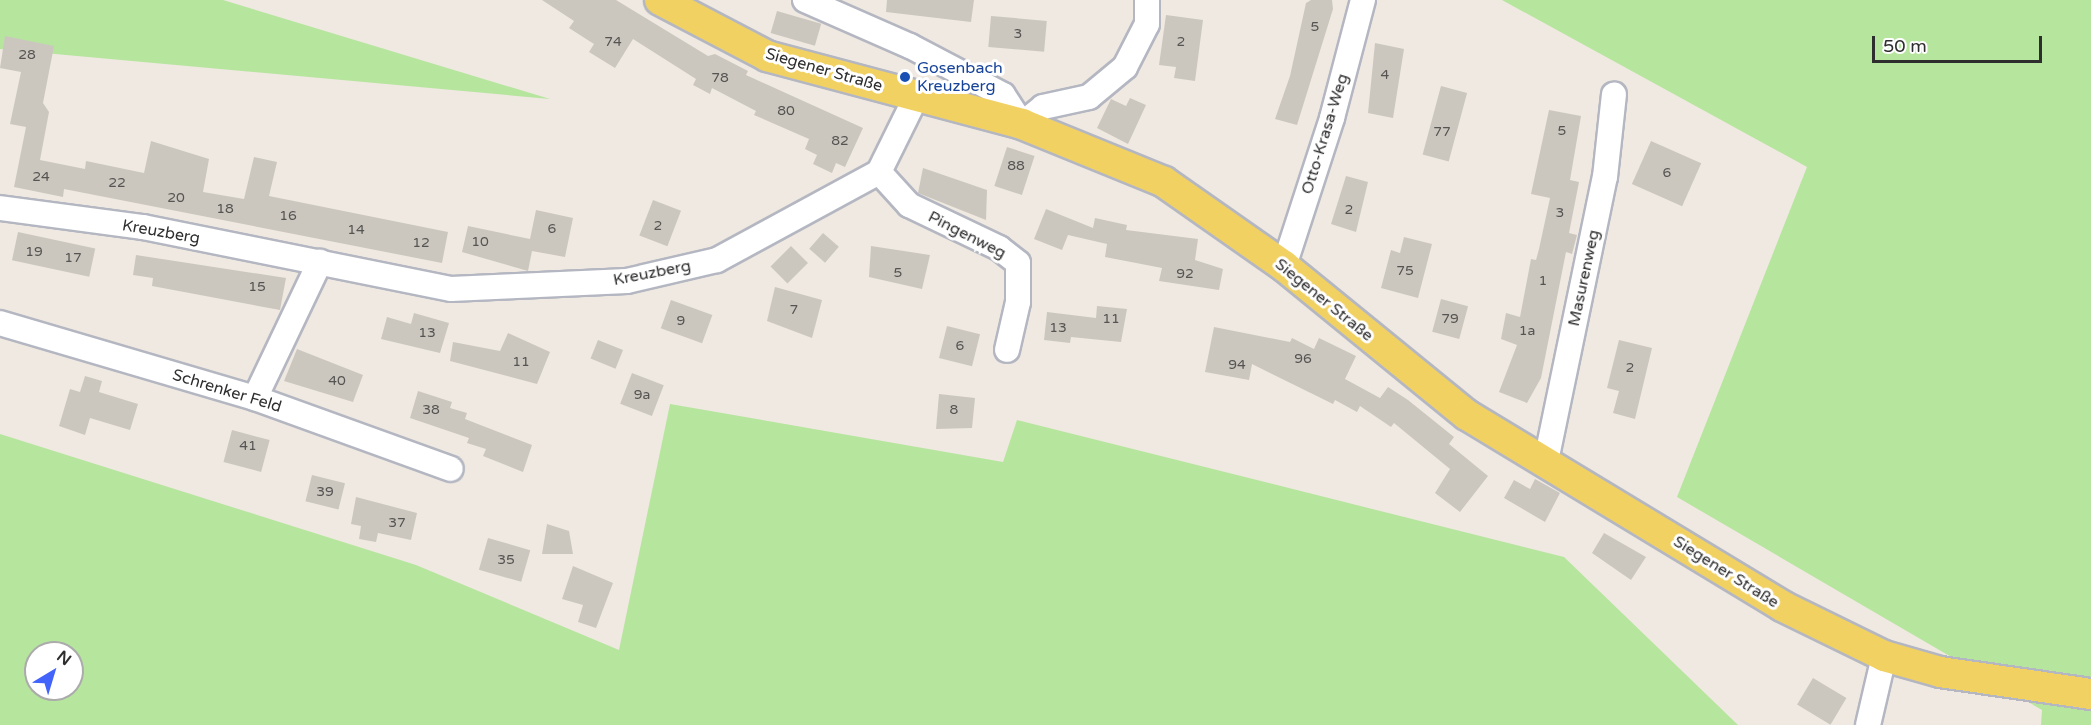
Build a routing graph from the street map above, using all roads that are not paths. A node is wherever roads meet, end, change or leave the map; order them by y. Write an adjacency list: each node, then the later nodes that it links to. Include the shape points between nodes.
1 (660, 0): 6 (main road, Siegener Straße, via 767,56)
2 (805, 0): 7 (street, via 910,46 1004,95)
3 (1147, 0): 7 (street, via 1147,24 1125,67 1089,97 1042,107)
4 (1363, 0): 11 (street, Otto-Krasa-Weg, via 1332,118)
5 (1614, 94): 15 (street, Masurenweg, via 1605,177)
6 (917, 95): 7 (main road, Siegener Straße); 8 (street)
7 (1022, 124): 11 (main road, Siegener Straße, via 1164,182)
8 (879, 171): 10 (street, Kreuzberg, via 717,260 627,281 451,290); 13 (street, Pingenweg, via 909,205 999,248 1018,263 1018,302)
9 (0, 208): 10 (street, Kreuzberg, via 143,227)
10 (320, 262): 14 (street)
11 (1284, 266): 15 (main road, Siegener Straße, via 1467,415)
12 (0, 323): 14 (street, Schrenker Feld)
13 (1007, 350)
14 (255, 398): 16 (street, Schrenker Feld)
15 (1546, 461): 17 (main road, Siegener Straße, via 1782,606)
16 (451, 469)
17 (1884, 656): 18 (main road, Siegener Straße, via 1940,672); 19 (street)
18 (2091, 694)
19 (1868, 725)

